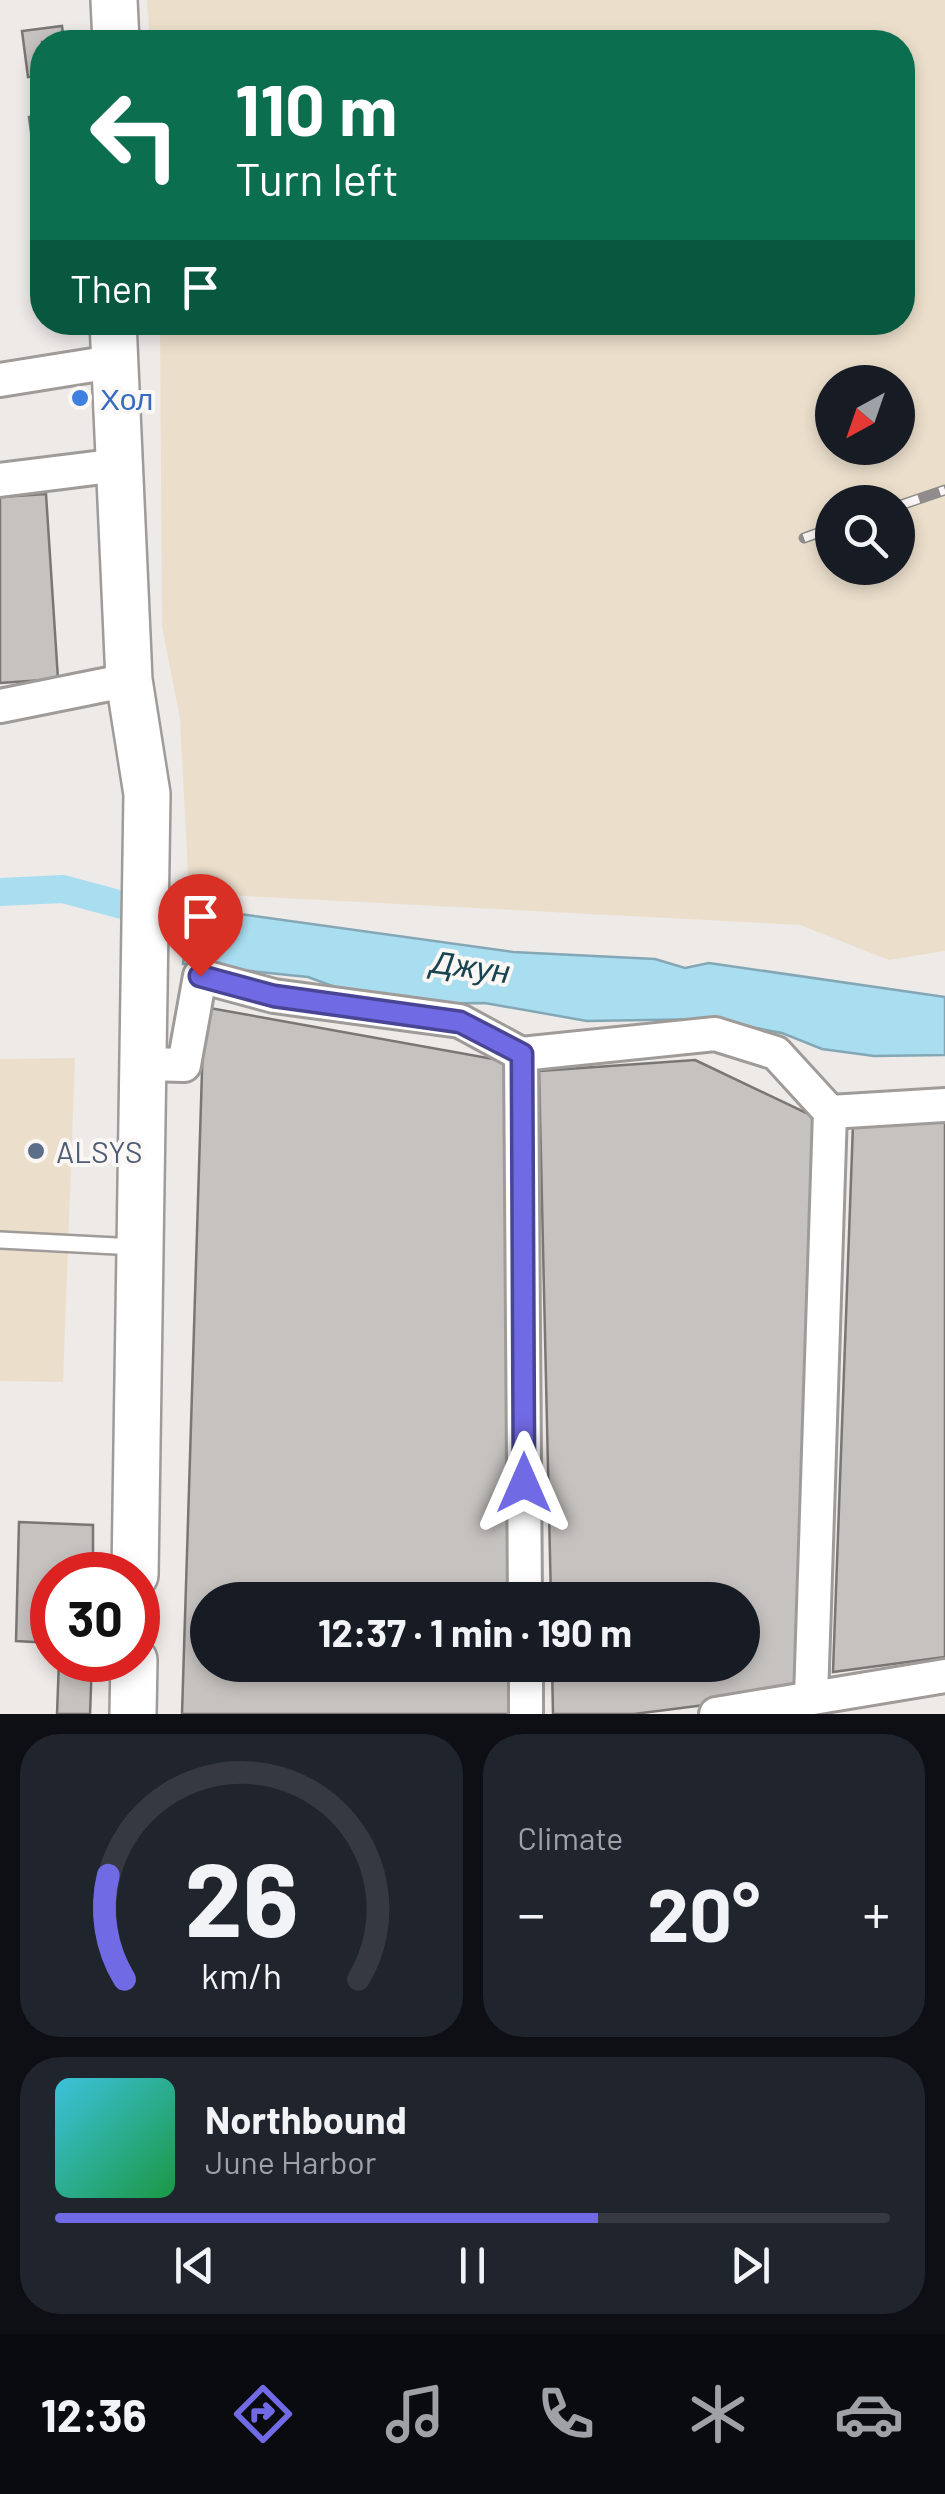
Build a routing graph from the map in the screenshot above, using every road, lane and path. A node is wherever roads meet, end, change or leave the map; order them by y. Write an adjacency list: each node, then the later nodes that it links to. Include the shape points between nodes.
1 (114, 0): 2 (main road)
2 (115, 30)
3 (113, 342): 4 (street); 5 (main road)
4 (0, 380)
5 (119, 465): 6 (street); 7 (main road)
6 (0, 480)
7 (128, 680): 8 (street); 10 (main road, via 147,794)
8 (0, 706)
9 (522, 1054): 10 (street, via 460,1022 274,996 200,976 184,1065); 12 (street, via 715,1034 776,1053); 16 (street)
10 (146, 1064): 14 (main road)
11 (945, 1104): 12 (street)
12 (830, 1112): 20 (street)
13 (0, 1240): 14 (lane)
14 (140, 1247): 15 (main road)
15 (135, 1552)
16 (525, 1582)
17 (945, 1676): 20 (street)
18 (134, 1682): 21 (main road)
19 (526, 1682): 22 (street)
20 (811, 1698): 23 (street)
21 (133, 1714)
22 (526, 1714)
23 (716, 1714)

